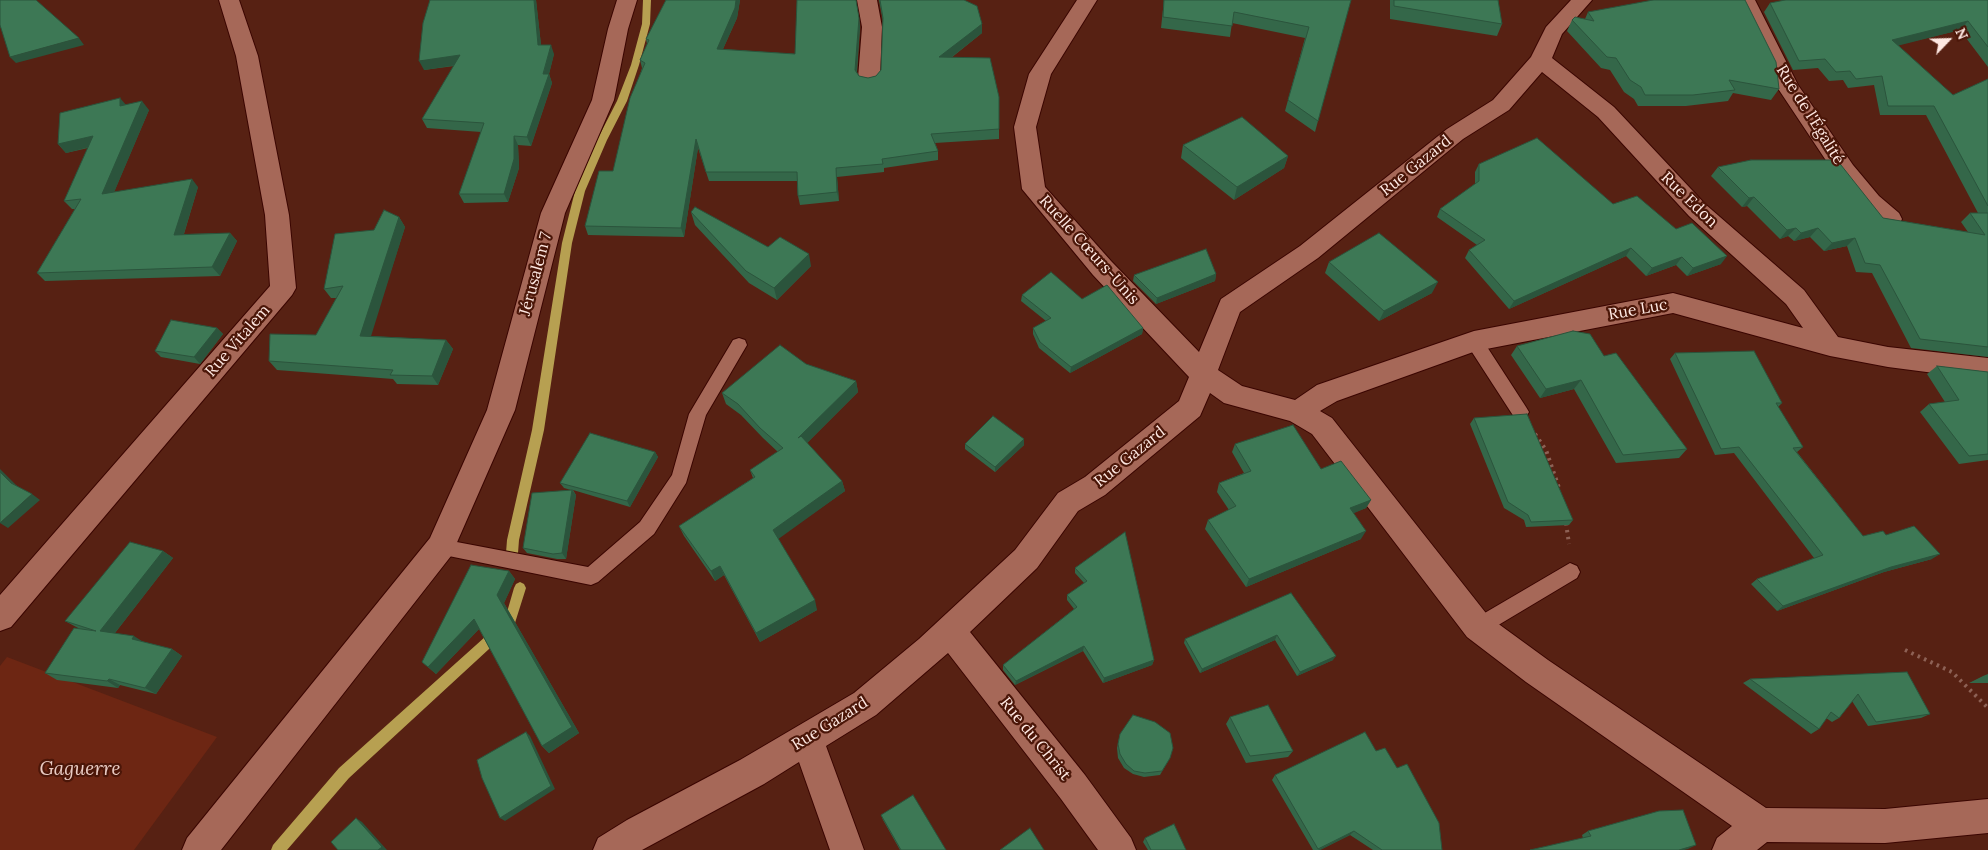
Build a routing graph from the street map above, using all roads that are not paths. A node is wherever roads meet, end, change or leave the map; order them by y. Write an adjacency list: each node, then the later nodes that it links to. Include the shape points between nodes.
1 (229, 0): 19 (street, Rue Vitalem, via 249,66 277,215 283,288)
2 (627, 0): 17 (street, Jérusalem 7, via 604,100 553,213 501,410)
3 (867, 0): 8 (street, via 872,27)
4 (1087, 0): 14 (street, Ruelle Cœurs-Unis, via 1040,74 1025,127 1034,189 1102,268)
5 (1582, 0): 7 (street, Rue Gazard, via 1553,32)
6 (1745, 0): 9 (street, Rue de l'Égalité, via 1788,87 1845,171)
7 (1540, 60): 12 (street, Rue Edon, via 1606,112 1697,210 1795,297); 14 (street, Rue Gazard, via 1501,105 1455,134 1309,252 1230,306)
8 (869, 78)
9 (1890, 219)
10 (1474, 340): 12 (street, Rue Luc, via 1673,303); 15 (street, Rue Luc, via 1327,393); 16 (lane)
11 (739, 345): 17 (lane, via 698,414 680,478 647,528 591,576)
12 (1830, 346): 13 (street, Rue Luc, via 1888,357)
13 (1988, 369)
14 (1203, 374): 15 (street, Ruelle Cœurs-Unis, via 1234,395); 21 (street, Rue Gazard, via 1190,408 1095,486 1068,502 1026,559)
15 (1298, 412): 20 (street, Ruelle Cœurs-Unis, via 1322,426)
16 (1520, 412)
17 (441, 548): 25 (street, Jérusalem 7)
18 (1570, 572): 20 (lane)
19 (0, 617)
20 (1478, 627): 24 (street, Ruelle Cœurs-Unis)
21 (949, 630): 22 (street, Rue Gazard, via 865,704); 28 (street, Rue du Christ, via 1073,786)
22 (807, 739): 26 (street, Rue Gazard); 27 (street)
23 (1988, 816): 24 (street, via 1885,826)
24 (1761, 825): 29 (street)
25 (199, 850)
26 (610, 850)
27 (847, 850)
28 (1119, 850)
29 (1729, 850)

